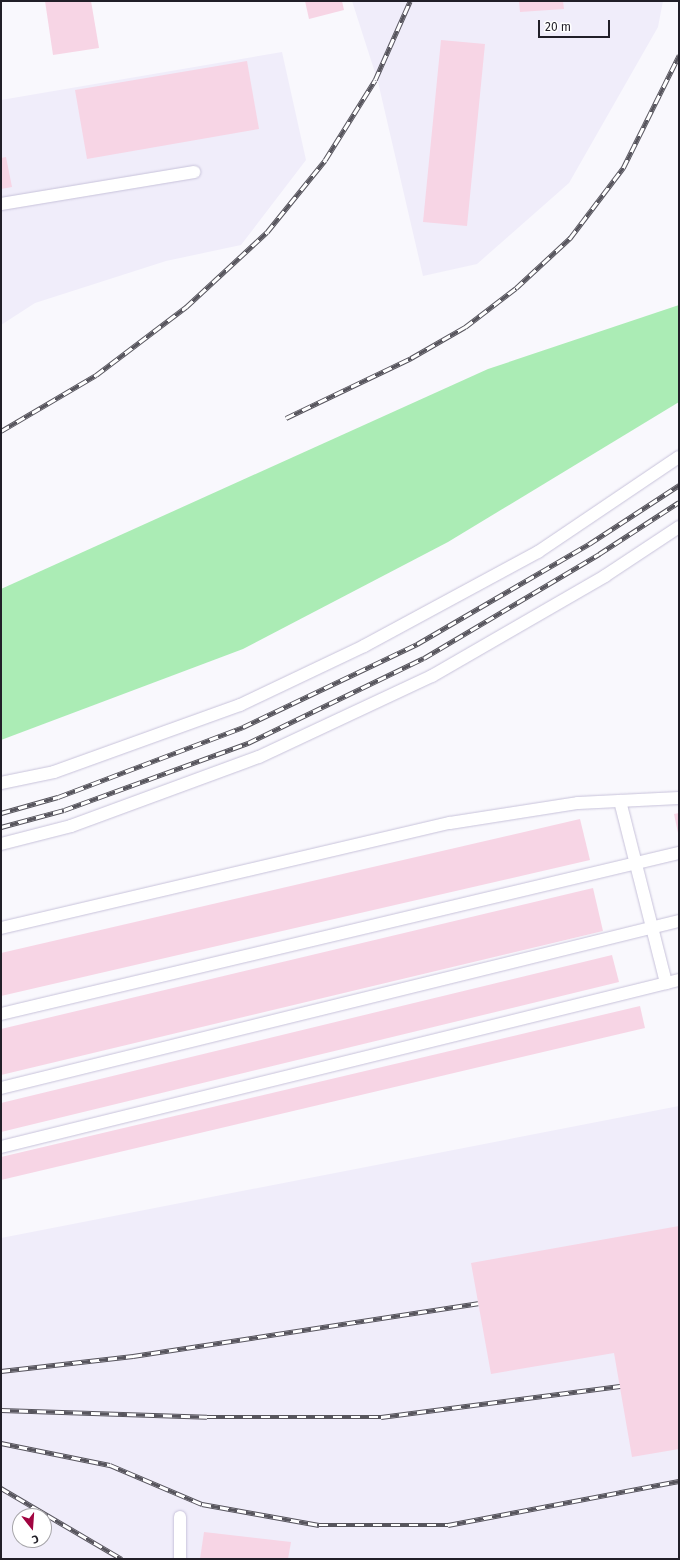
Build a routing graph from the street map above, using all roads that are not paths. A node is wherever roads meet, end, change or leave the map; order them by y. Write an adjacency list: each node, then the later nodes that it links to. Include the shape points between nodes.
1 (194, 172): 2 (lane)
2 (1, 204)
3 (679, 457): 5 (lane, via 538,552 364,646 240,705 54,772)
4 (679, 527): 8 (lane, via 605,576 418,683 260,756 71,826)
5 (1, 783)
6 (679, 798): 7 (lane)
7 (620, 801): 10 (lane); 13 (lane, via 578,803 450,823)
8 (1, 844)
9 (679, 853): 10 (lane)
10 (635, 864): 12 (lane); 16 (lane)
11 (679, 921): 12 (lane)
12 (654, 927): 15 (lane); 17 (lane)
13 (1, 928)
14 (679, 980): 15 (lane)
15 (666, 983): 18 (lane)
16 (1, 1014)
17 (1, 1088)
18 (1, 1147)
19 (180, 1517): 20 (lane)
20 (180, 1559)

